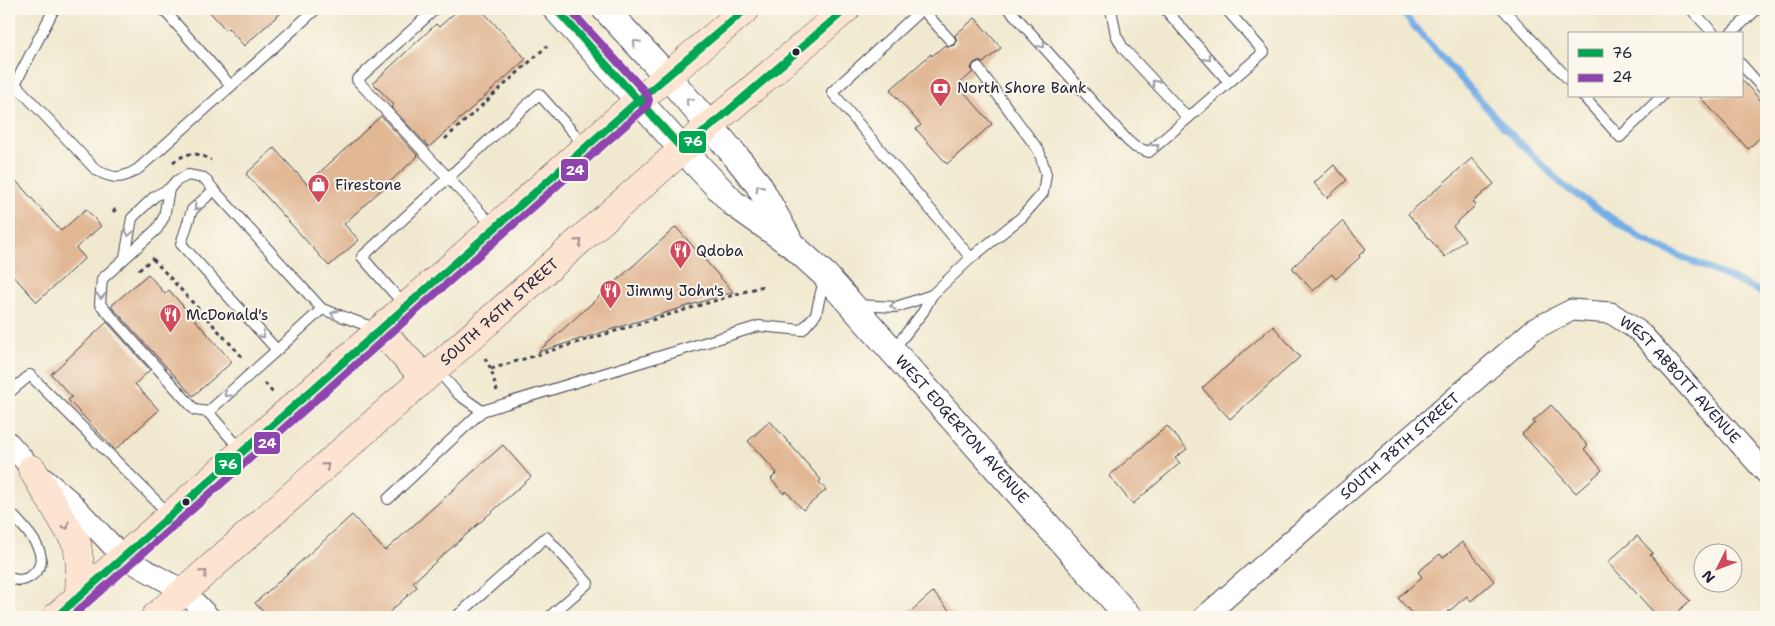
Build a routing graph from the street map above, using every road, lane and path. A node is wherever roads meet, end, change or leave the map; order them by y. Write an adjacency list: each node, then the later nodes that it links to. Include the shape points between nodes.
1 (54, 9): 25 (lane)
2 (163, 9): 27 (lane)
3 (316, 9): 27 (lane)
4 (435, 9): 37 (lane, via 357,80)
5 (556, 9): 31 (street, WEST EDGERTON AVENUE)
6 (605, 9): 23 (street, WEST EDGERTON AVENUE, one-way to 6)
7 (746, 9): 23 (main road)
8 (846, 9): 33 (main road, SOUTH 76TH STREET)
9 (922, 9): 19 (lane); 44 (lane, via 832,92)
10 (1009, 9): 32 (lane, one-way to 32, via 1135,148 1149,152)
11 (1111, 9): 32 (lane, one-way to 11, via 1122,48)
12 (1165, 9): 26 (lane, one-way to 26)
13 (1226, 9): 26 (lane, via 1264,52)
14 (1504, 9): 24 (lane)
15 (1691, 9): 17 (lane)
16 (1757, 9): 18 (lane)
17 (1712, 32)
18 (1732, 32)
19 (950, 40)
20 (547, 46): 34 (path)
21 (1742, 65): 28 (lane)
22 (978, 68): 44 (lane, via 1039,150 1046,174 1042,193 1022,217)
23 (668, 77): 31 (main road); 33 (street, WEST EDGERTON AVENUE, one-way to 23)
24 (1568, 79)
25 (12, 82): 27 (lane, via 96,170 110,178 126,177 138,169)
26 (1229, 82): 32 (lane)
27 (231, 86)
28 (1766, 92)
29 (1585, 98): 30 (lane, via 1620,137)
30 (1660, 98)
31 (639, 100): 35 (main road); 36 (street, WEST EDGERTON AVENUE)
32 (1188, 118)
33 (710, 125): 36 (main road, SOUTH 76TH STREET); 41 (street, WEST EDGERTON AVENUE, one-way to 33, via 758,184)
34 (445, 139)
35 (587, 147): 37 (lane, via 540,94); 40 (main road)
36 (683, 150): 41 (street, WEST EDGERTON AVENUE, via 733,203); 58 (main road, SOUTH 76TH STREET, one-way to 36)
37 (448, 178): 40 (lane); 49 (lane, via 362,257)
38 (169, 189): 39 (lane, via 188,175 204,178); 42 (lane, via 164,217 157,229); 42 (lane, one-way to 42, via 155,196 132,218)
39 (214, 190): 50 (lane); 53 (lane, one-way to 53, via 192,210 181,244)
40 (495, 229): 49 (main road)
41 (792, 245): 45 (street, WEST EDGERTON AVENUE)
42 (125, 257): 62 (lane, one-way to 62, via 102,279 100,304 194,410)
43 (153, 258): 56 (path)
44 (971, 258): 47 (lane)
45 (825, 275): 48 (street, WEST EDGERTON AVENUE); 60 (lane, via 816,314 802,330 758,326)
46 (762, 286): 57 (path)
47 (932, 295): 48 (lane, one-way to 48, via 896,307); 54 (lane)
48 (852, 305): 54 (street, WEST EDGERTON AVENUE)
49 (406, 307): 52 (main road)
50 (322, 309): 52 (lane, one-way to 50); 53 (lane)
51 (1612, 313): 66 (street, WEST ABBOTT AVENUE, via 1640,332); 80 (street, SOUTH 78TH STREET, via 1572,310 1534,329)
52 (380, 330): 58 (main road); 64 (main road)
53 (277, 350): 62 (lane, one-way to 62)
54 (893, 350): 79 (street, WEST EDGERTON AVENUE)
55 (484, 357): 57 (path)
56 (246, 361)
57 (491, 369): 60 (path)
58 (430, 373): 61 (lane); 72 (main road, SOUTH 76TH STREET, one-way to 58)
59 (9, 393): 69 (lane, via 30,375)
60 (501, 405): 61 (lane)
61 (482, 411): 67 (lane)
62 (208, 412): 64 (lane)
63 (9, 443): 65 (street)
64 (243, 452): 69 (main road)
65 (32, 469): 70 (street, via 68,499); 73 (main road, one-way to 73, via 77,544)
66 (1766, 473)
67 (388, 499)
68 (9, 511): 71 (lane, via 38,545 41,559 37,571 27,578 16,581)
69 (170, 516): 70 (main road)
70 (124, 558): 72 (street); 73 (main road)
71 (9, 577)
72 (184, 591): 75 (main road, SOUTH 76TH STREET); 76 (street)
73 (79, 597): 74 (main road)
74 (56, 617)
75 (155, 617)
76 (208, 617)
77 (456, 617): 78 (lane, via 546,537 588,583)
78 (549, 617)
79 (1129, 617)
80 (1204, 617)

